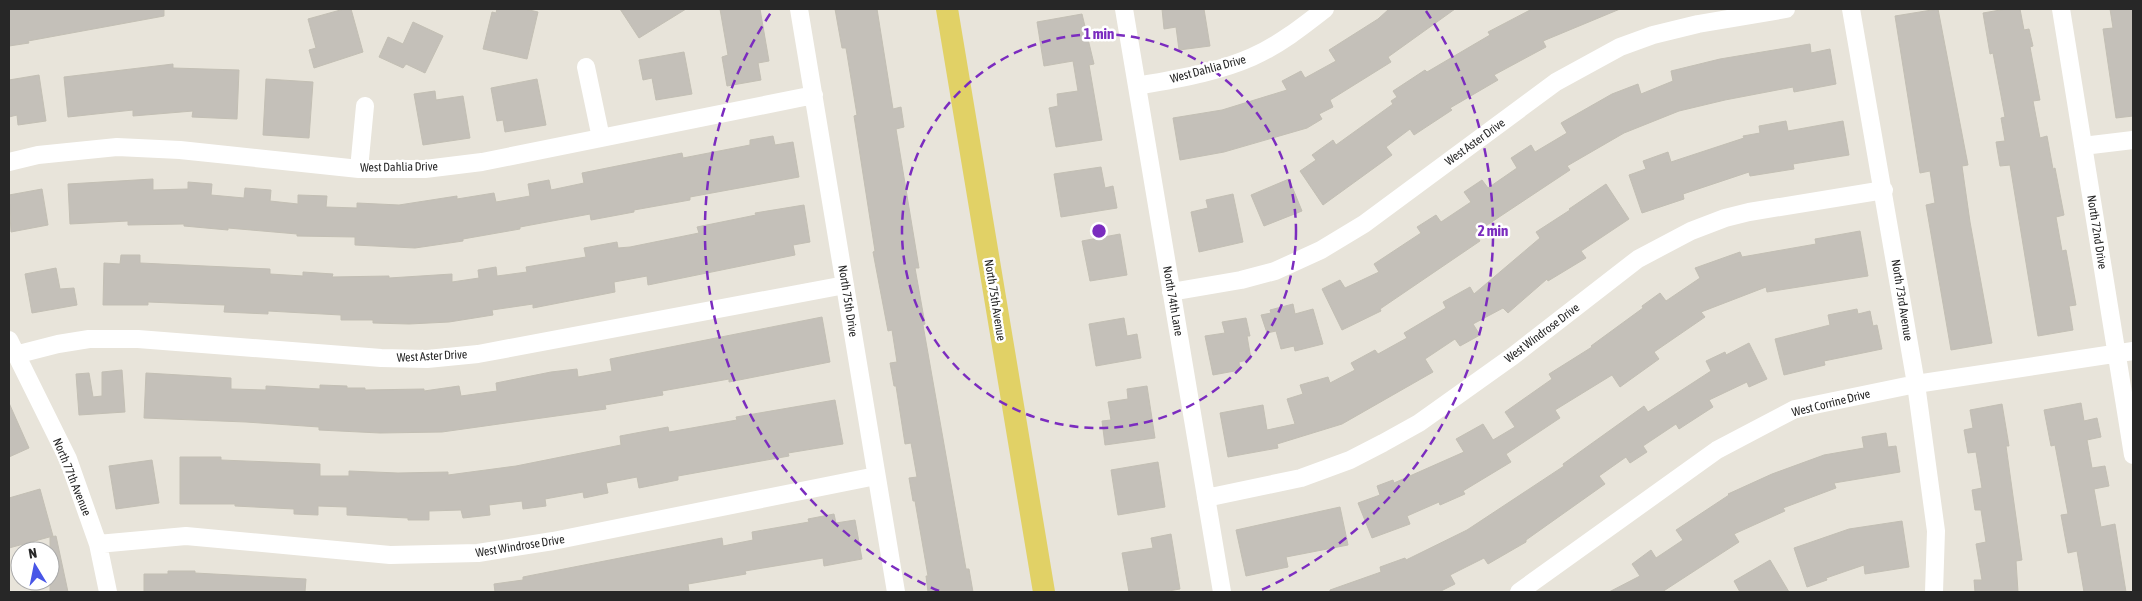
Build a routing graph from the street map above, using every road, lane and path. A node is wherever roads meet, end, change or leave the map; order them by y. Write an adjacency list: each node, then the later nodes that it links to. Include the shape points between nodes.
1 (799, 9): 10 (street, North 75th Drive)
2 (947, 9): 29 (main road, North 75th Avenue)
3 (1124, 9): 9 (street, North 74th Lane)
4 (1325, 9): 9 (street, West Dahlia Drive, via 1294,33 1251,57 1196,75)
5 (1786, 9): 19 (street, West Aster Drive, via 1698,24 1620,47 1556,82 1364,224 1321,250 1275,272)
6 (1851, 9): 17 (street, North 73rd Avenue)
7 (2061, 9): 14 (street, North 72nd Drive)
8 (586, 67): 12 (street)
9 (1137, 86): 19 (street, North 74th Lane)
10 (814, 95): 12 (street, West Dahlia Drive); 18 (street, North 75th Drive)
11 (365, 106): 16 (street)
12 (601, 138): 16 (street, West Dahlia Drive, via 435,168)
13 (2133, 140): 14 (street)
14 (2083, 146): 20 (street, North 72nd Drive)
15 (9, 162): 16 (street, West Dahlia Drive, via 117,148 180,150)
16 (359, 168)
17 (1884, 190): 22 (street, North 73rd Avenue); 25 (street, West Windrose Drive, via 1749,212 1691,231 1638,259 1513,356 1419,423 1383,443 1350,460 1301,478)
18 (845, 285): 21 (street, West Aster Drive, via 478,354 427,359 138,339 89,339); 24 (street, North 75th Drive)
19 (1171, 292): 25 (street, North 74th Lane)
20 (2125, 352): 22 (street, West Corrine Drive); 23 (street, North 72nd Drive)
21 (13, 356): 26 (street, North 77th Avenue, via 68,459)
22 (1916, 384): 31 (street, West Corrine Drive, via 1795,409 1726,446); 32 (street, North 73rd Avenue, via 1936,531)
23 (2133, 455)
24 (876, 476): 26 (street, West Windrose Drive, via 478,554 390,555 186,536); 28 (street, North 75th Drive)
25 (1206, 498): 30 (street, North 74th Lane)
26 (98, 544): 27 (street, North 77th Avenue)
27 (108, 592)
28 (896, 592)
29 (1044, 592)
30 (1222, 592)
31 (1519, 592)
32 (1934, 592)

